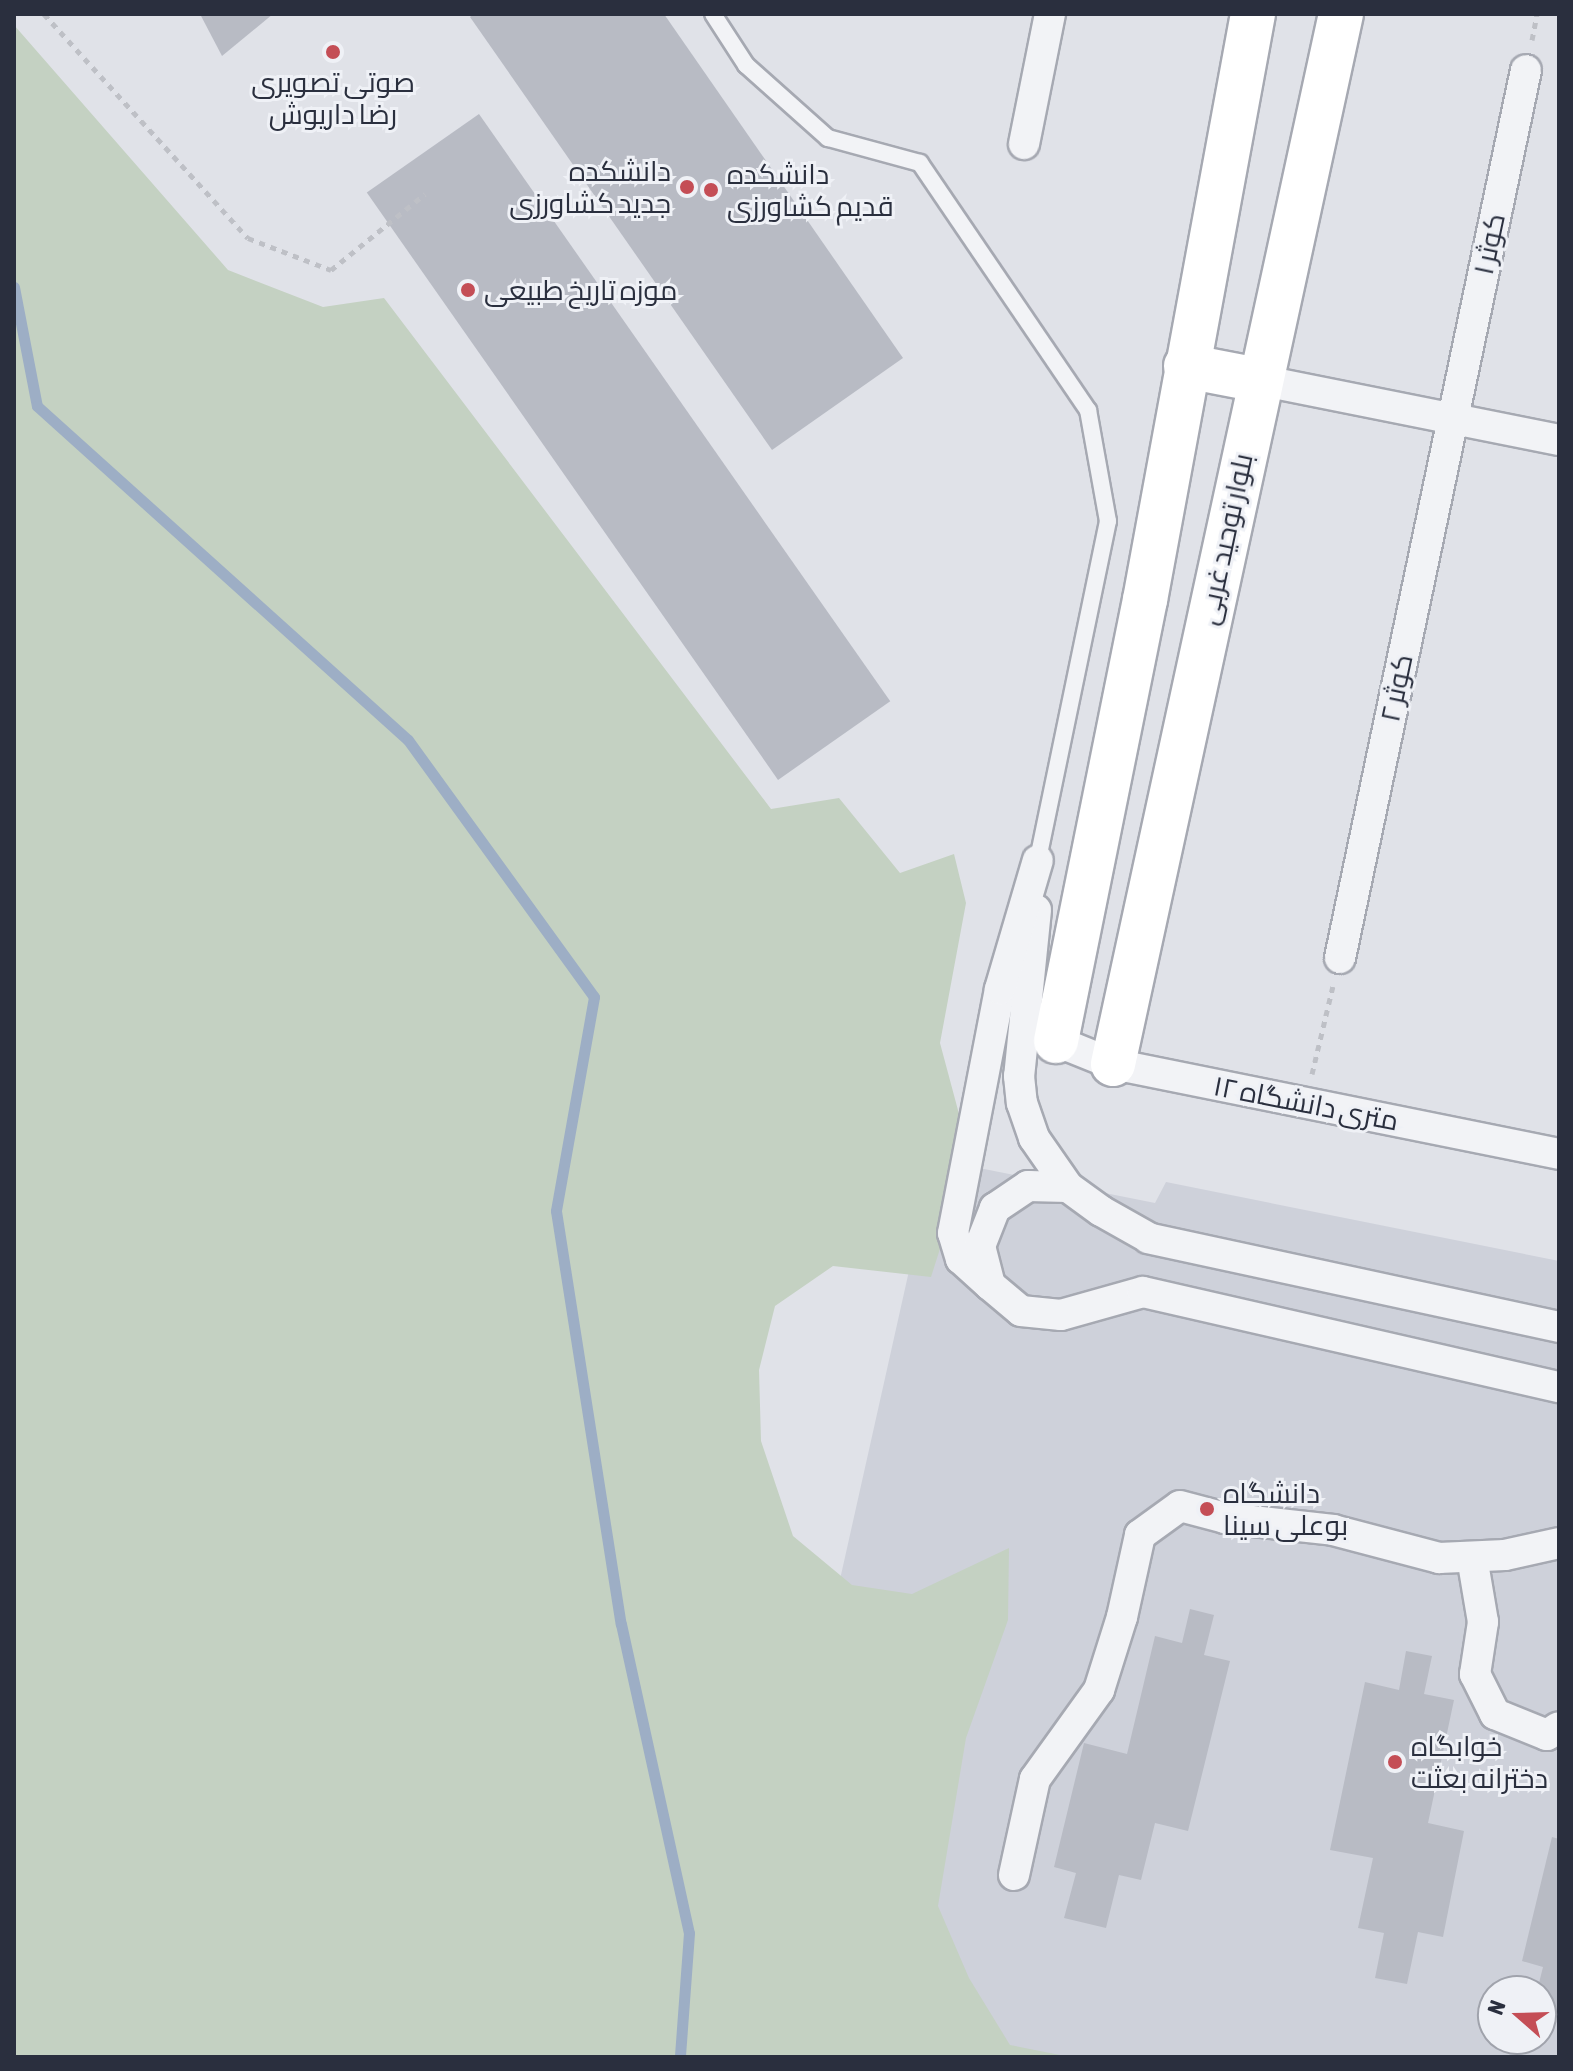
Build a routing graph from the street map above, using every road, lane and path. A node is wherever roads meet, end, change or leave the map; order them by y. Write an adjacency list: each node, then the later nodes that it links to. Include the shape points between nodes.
1 (44, 14): 8 (path, via 248,238 331,270)
2 (713, 14): 13 (lane, via 746,65 828,138 920,163 1088,410 1108,521)
3 (1050, 14): 7 (street)
4 (1253, 14): 9 (street)
5 (1341, 14): 10 (street, بلوار توحید غربی)
6 (1526, 70): 11 (street, کوثر ۱)
7 (1024, 144)
8 (425, 194)
9 (1186, 366): 10 (street); 15 (street)
10 (1259, 380): 11 (street); 16 (street, بلوار توحید غربی)
11 (1453, 418): 12 (street); 14 (street, کوثر ۲)
12 (1559, 440)
13 (1038, 860): 19 (street, via 1034,954 1019,1076 1034,1138); 20 (street, via 1000,989 953,1233 961,1259)
14 (1340, 958): 17 (path)
15 (1056, 1041): 16 (street, ۱۲ متری دانشگاه)
16 (1113, 1064): 17 (street, ۱۲ متری دانشگاه)
17 (1305, 1103): 18 (street, ۱۲ متری دانشگاه)
18 (1559, 1154)
19 (1068, 1187): 20 (street, via 1028,1186 995,1208 980,1246); 21 (street, via 1149,1238)
20 (990, 1285): 22 (street, via 1021,1311 1061,1315 1143,1292)
21 (1559, 1327)
22 (1559, 1387)
23 (1559, 1543): 24 (street)
24 (1472, 1557): 25 (street, via 1483,1622 1475,1674 1495,1714 1547,1735); 26 (street, via 1439,1558 1333,1530 1225,1518 1180,1506 1140,1535 1099,1690 1035,1779)
25 (1559, 1727)
26 (1014, 1875)

